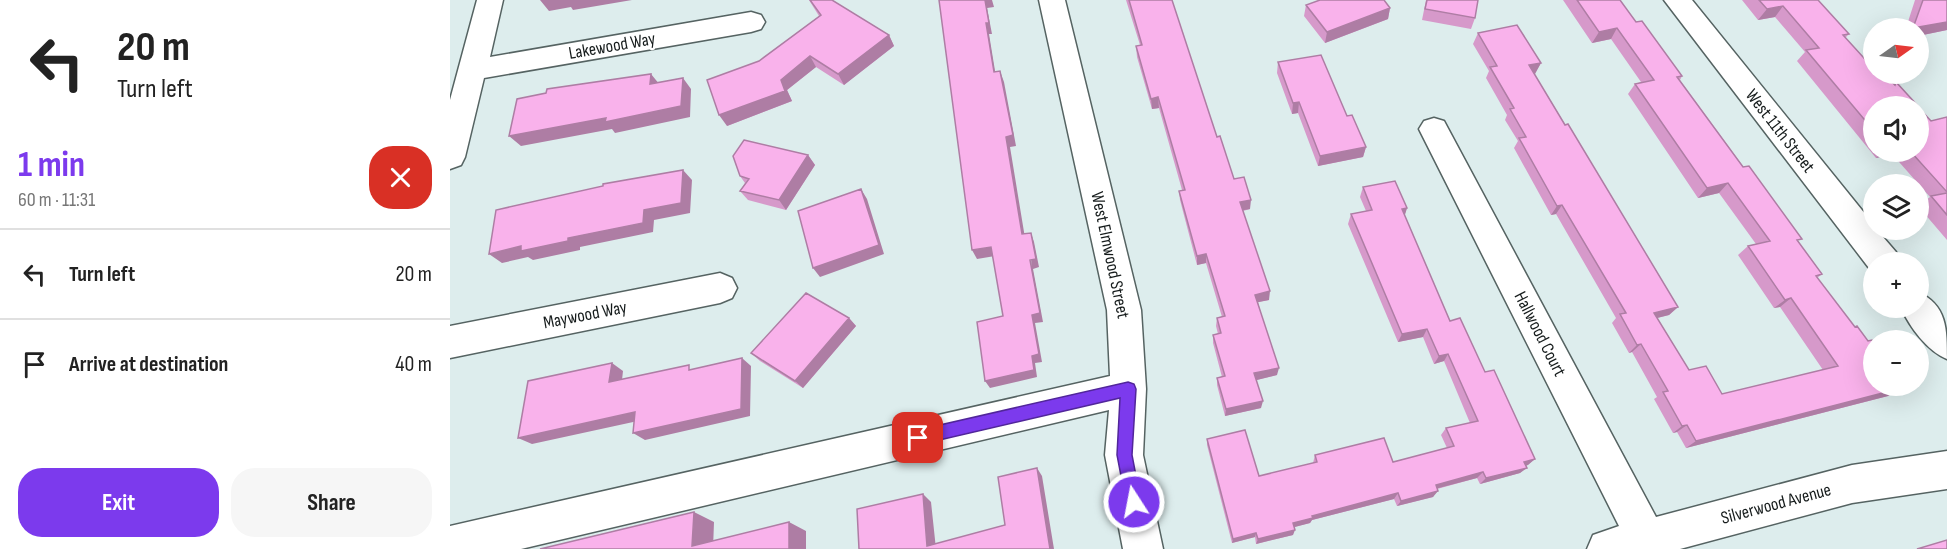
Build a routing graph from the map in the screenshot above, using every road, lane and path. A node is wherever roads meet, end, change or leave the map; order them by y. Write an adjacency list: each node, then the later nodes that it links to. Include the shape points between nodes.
1 (490, 0): 5 (street)
2 (1052, 0): 13 (street, West Elmwood Street, via 1124,310)
3 (1677, 0): 8 (street, West 11th Street)
4 (751, 22): 5 (street, Lakewood Way)
5 (472, 70): 7 (street)
6 (1434, 129): 15 (street, Hallwood Court)
7 (450, 157)
8 (1876, 252)
9 (720, 288): 11 (street, Maywood Way)
10 (1927, 318): 12 (street)
11 (450, 342)
12 (1947, 343)
13 (1128, 389): 16 (street); 17 (street, West Elmwood Street, via 1124,455)
14 (1947, 470): 15 (street, Silverwood Avenue, via 1852,484)
15 (1646, 538): 18 (street, Silverwood Avenue)
16 (450, 546)
17 (1143, 549)
18 (1607, 549)

